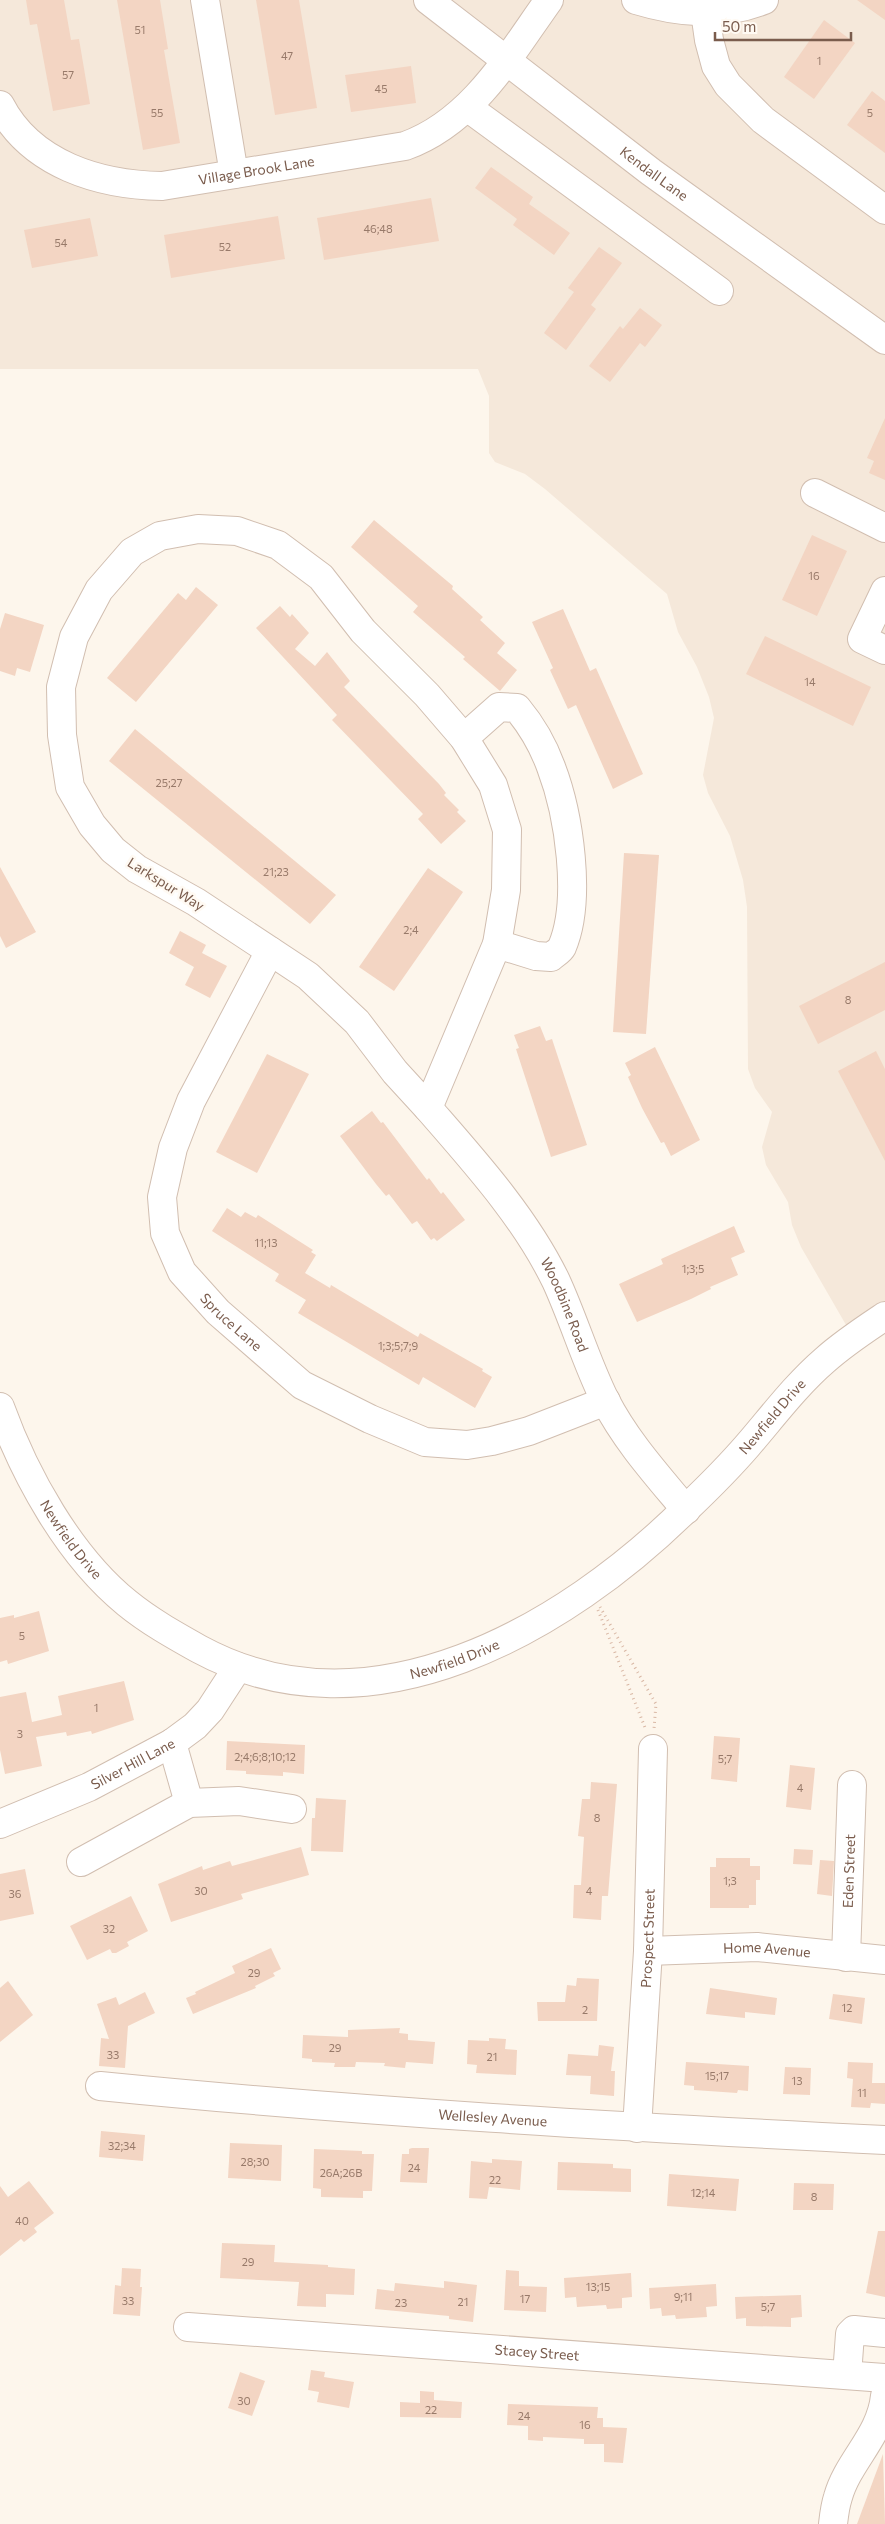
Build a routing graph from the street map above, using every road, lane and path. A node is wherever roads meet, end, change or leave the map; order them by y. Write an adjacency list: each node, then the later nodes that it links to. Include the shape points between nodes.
1 (205, 0): 10 (street)
2 (428, 0): 7 (street, Kendall Lane)
3 (548, 0): 7 (street, Village Brook Lane)
4 (636, 0): 6 (street)
5 (764, 0): 6 (street, via 731,10)
6 (705, 12): 11 (street, via 716,66 728,85 763,120)
7 (507, 59): 9 (street, Village Brook Lane); 13 (street, Kendall Lane, via 651,172)
8 (0, 105): 10 (street, Village Brook Lane, via 22,134 49,156 76,172 103,180 133,186 162,186)
9 (467, 107): 10 (street, Village Brook Lane, via 448,125 405,146); 12 (street)
10 (234, 174)
11 (885, 210)
12 (719, 291)
13 (885, 340)
14 (815, 493): 15 (street)
15 (885, 528)
16 (885, 591): 17 (street, via 862,639)
17 (885, 650)
18 (464, 738): 19 (street, Larkspur Way, via 493,785 507,830 506,890); 19 (street, via 499,707 517,708 533,729 552,768 570,839 571,906 561,948 551,957 536,956); 20 (street, Larkspur Way, via 427,695 363,631 321,577 278,545 237,531 198,529 160,536 132,552 99,590 74,638 61,687 62,735 70,787 92,825 113,850 137,869 196,902)
19 (497, 944): 21 (street, Larkspur Way)
20 (270, 950): 21 (street, Larkspur Way, via 308,976 357,1022 395,1072); 23 (street, Spruce Lane, via 191,1101 173,1148 162,1197 165,1233 182,1272 218,1312 302,1385 425,1442 466,1445 492,1440 529,1431)
21 (428, 1108): 23 (street, Woodbine Road, via 470,1155 548,1266)
22 (885, 1316): 25 (street, Newfield Drive, via 819,1366)
23 (606, 1401): 25 (street, Woodbine Road, via 629,1439)
24 (0, 1407): 27 (street, Newfield Drive, via 38,1491 56,1521 99,1576 150,1621)
25 (686, 1510): 26 (street, Newfield Drive)
26 (590, 1590): 27 (street, Newfield Drive, via 472,1657 403,1677 368,1682 302,1680); 29 (path); 29 (path, via 656,1704)
27 (238, 1667): 28 (street, Silver Hill Lane, via 210,1710)
28 (172, 1743): 31 (street); 33 (street, Silver Hill Lane, via 89,1787)
29 (653, 1749): 35 (street, Prospect Street)
30 (852, 1784): 36 (street, Eden Street)
31 (189, 1803): 32 (street, via 239,1801); 34 (street)
32 (292, 1809)
33 (0, 1824)
34 (81, 1862)
35 (648, 1952): 36 (street, Home Avenue, via 757,1947); 39 (street, Prospect Street)
36 (846, 1957): 37 (street, Home Avenue)
37 (885, 1960)
38 (100, 2086): 39 (street, Wellesley Avenue, via 255,2102)
39 (637, 2128): 40 (street, Wellesley Avenue)
40 (885, 2140)
41 (188, 2328): 43 (street, Stacey Street)
42 (885, 2332): 43 (street, via 854,2330 850,2334)
43 (847, 2375): 44 (street, Stacey Street)
44 (885, 2378)
45 (885, 2396): 46 (street, via 884,2408 871,2440 838,2496)
46 (832, 2524)

